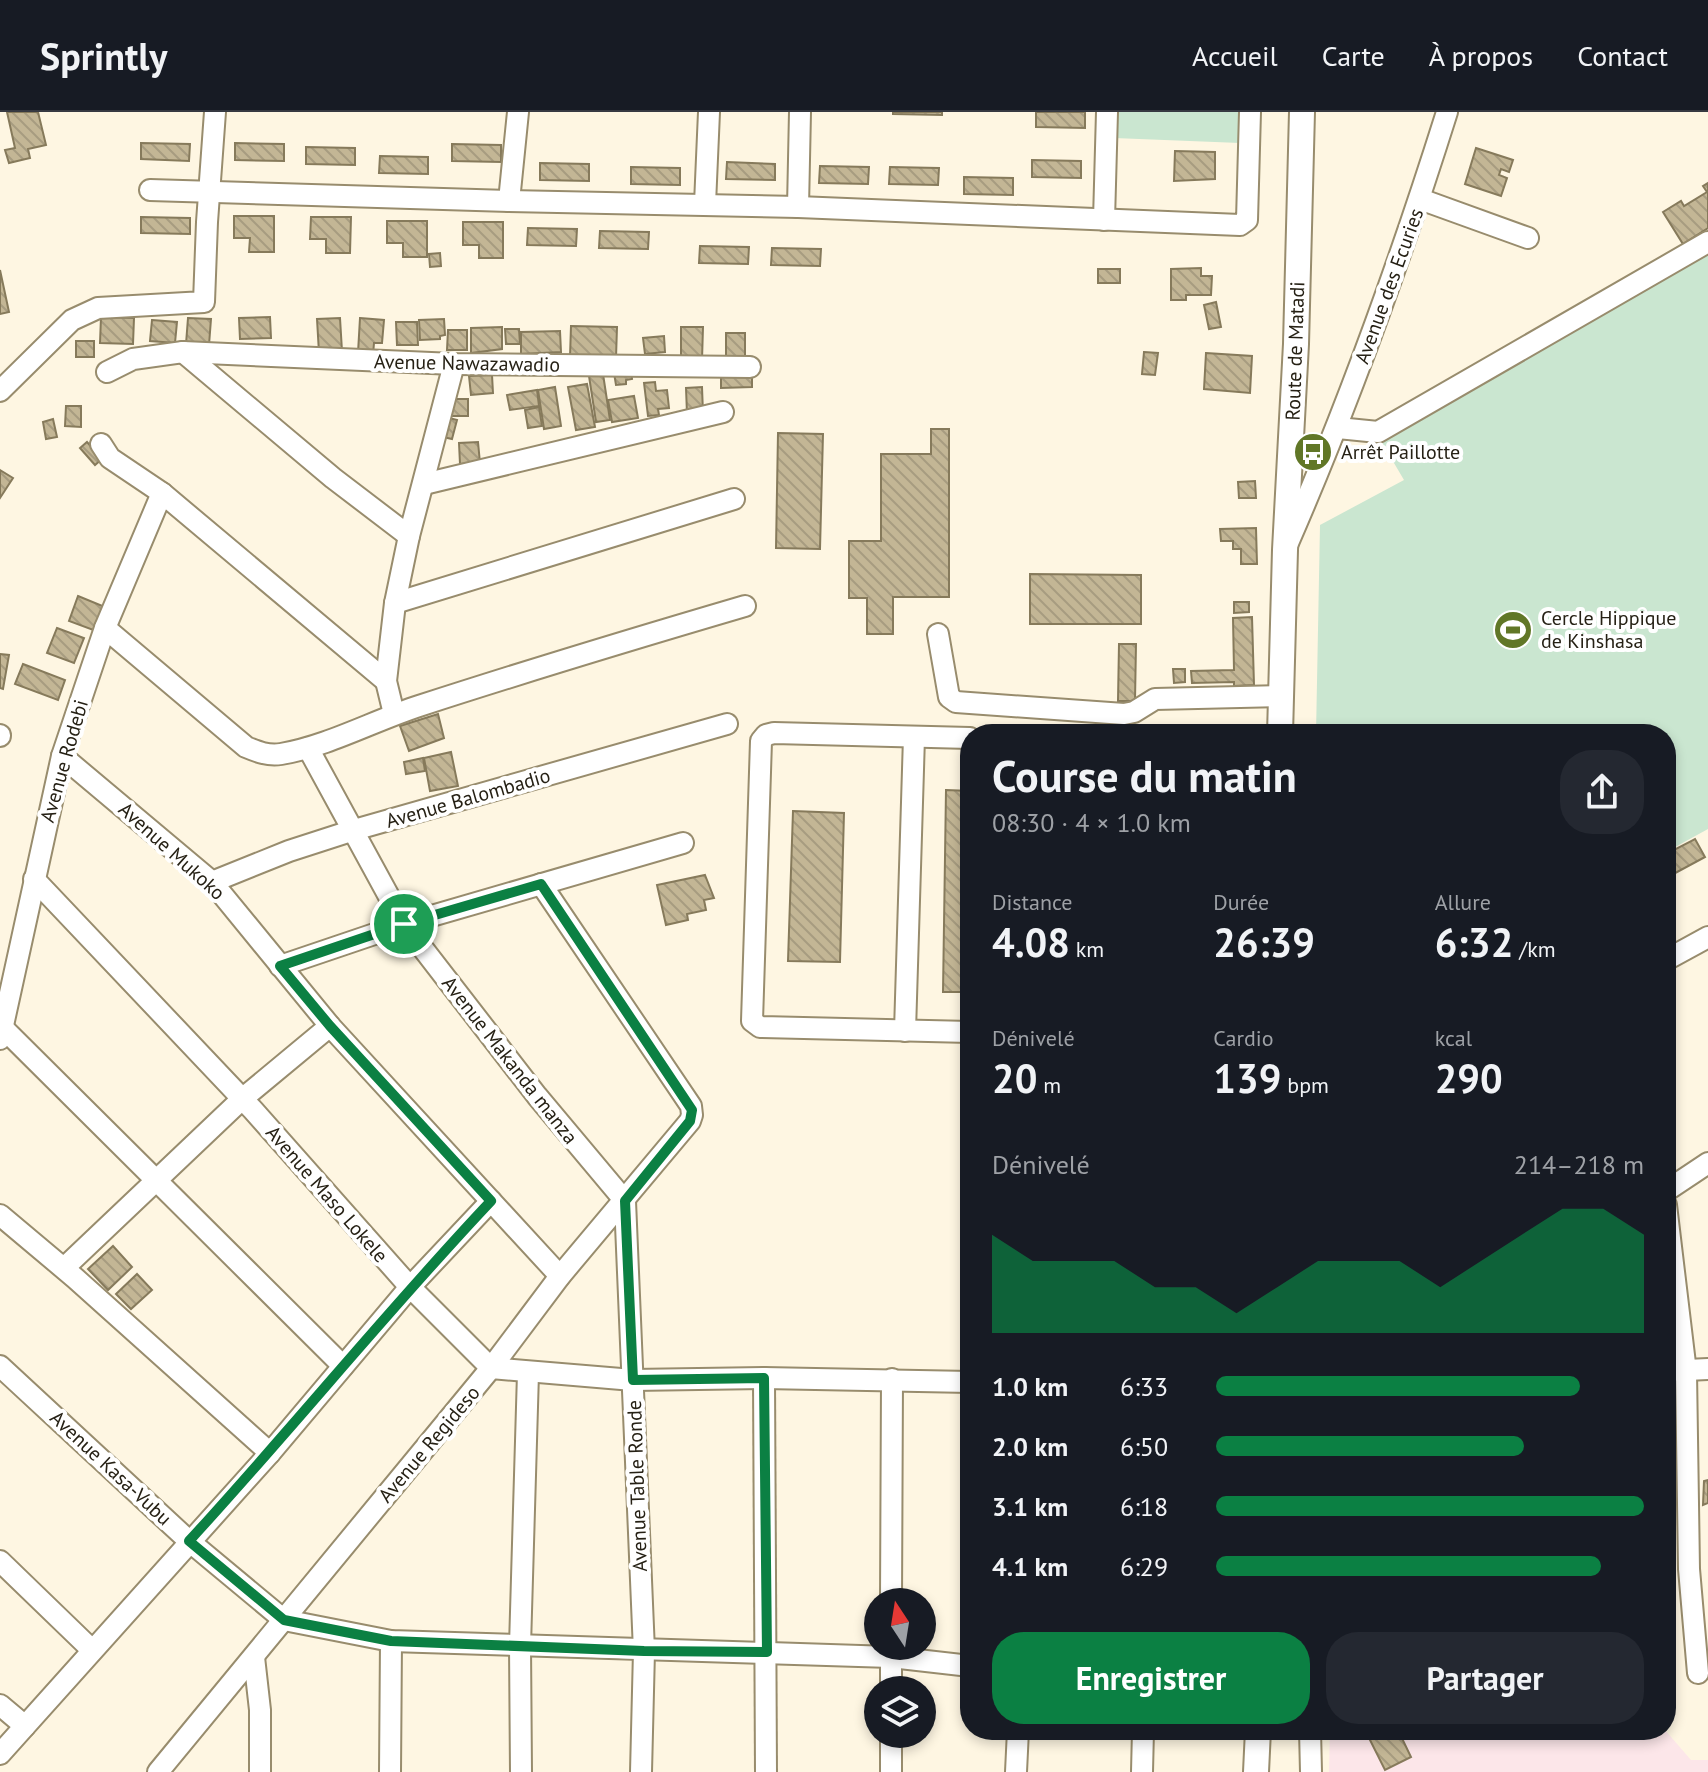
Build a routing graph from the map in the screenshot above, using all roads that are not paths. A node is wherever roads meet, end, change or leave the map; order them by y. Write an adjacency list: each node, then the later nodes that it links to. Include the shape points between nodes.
1 (215, 112): 10 (street)
2 (518, 112): 12 (street)
3 (709, 112): 13 (street)
4 (800, 112): 14 (street)
5 (1107, 112): 15 (street)
6 (1250, 112): 15 (street, via 1245,223)
7 (1302, 112): 26 (main road, Route de Matadi)
8 (1447, 112): 11 (street, Avenue des Ecuries)
9 (150, 190): 10 (street)
10 (210, 192): 12 (street); 22 (street, via 204,302 98,308 72,320)
11 (1420, 199): 16 (street); 24 (street, Avenue des Ecuries)
12 (509, 201): 13 (street)
13 (705, 204): 14 (street)
14 (798, 207): 15 (street)
15 (1104, 220)
16 (1528, 238)
17 (1708, 242): 24 (street, via 1378,432)
18 (183, 352): 19 (street, Avenue Nawazawadio); 21 (street, Avenue Nawazawadio, via 133,359); 31 (street)
19 (454, 364): 20 (street, Avenue Nawazawadio); 28 (street)
20 (750, 367)
21 (107, 372)
22 (0, 391)
23 (723, 412): 28 (street)
24 (1338, 428): 27 (street, Avenue des Ecuries)
25 (101, 444): 29 (street, via 110,458)
26 (1290, 448): 27 (street); 32 (main road, Route de Matadi)
27 (1325, 458): 32 (street, Avenue des Ecuries)
28 (424, 484): 31 (street)
29 (162, 493): 35 (street, Avenue Rodebi); 37 (street)
30 (734, 499): 33 (street)
31 (409, 536): 33 (street)
32 (1285, 550): 38 (main road, Route de Matadi)
33 (395, 603): 37 (street)
34 (745, 606): 39 (street)
35 (105, 628): 44 (street, via 246,747 265,754); 45 (street, Avenue Rodebi)
36 (938, 634): 38 (street, via 949,697 956,702 1124,714 1155,699)
37 (386, 681): 39 (street)
38 (1281, 696): 41 (main road, Route de Matadi)
39 (394, 714): 44 (street)
40 (727, 724): 46 (street, Avenue Balombadio)
41 (1280, 724)
42 (914, 737): 43 (street); 56 (street); 56 (street, via 774,733 761,741 752,1021 760,1027)
43 (960, 738)
44 (308, 748): 46 (street, Avenue Makanda manza)
45 (62, 756): 48 (street, Avenue Rodebi); 49 (street, Avenue Mukoko)
46 (354, 830): 49 (street, Avenue Balombadio); 51 (street, Avenue Makanda manza)
47 (683, 843): 50 (street)
48 (34, 879): 58 (street, Avenue Rodebi); 59 (street, Avenue Maso Lokele)
49 (212, 882): 54 (street, Avenue Mukoko)
50 (541, 884): 51 (street); 64 (street, Avenue Regideso, via 692,1110 690,1121)
51 (404, 924): 54 (street); 64 (street, Avenue Makanda manza)
52 (1708, 937): 53 (street)
53 (1676, 955)
54 (280, 966): 55 (street, Avenue Mukoko)
55 (330, 1026): 59 (street); 63 (street, Avenue Mukoko)
56 (905, 1031): 57 (street)
57 (960, 1032)
58 (1, 1033): 61 (street)
59 (242, 1099): 61 (street); 68 (street, Avenue Maso Lokele)
60 (1708, 1163): 62 (street)
61 (157, 1181): 66 (street); 70 (street)
62 (1676, 1184)
63 (491, 1201): 67 (street, Avenue Mukoko); 68 (street)
64 (625, 1201): 67 (street, Avenue Regideso); 77 (street, Avenue Table Ronde)
65 (0, 1215): 66 (street)
66 (64, 1268): 79 (street)
67 (560, 1276): 71 (street, Avenue Regideso)
68 (410, 1287): 70 (street); 71 (street, Avenue Maso Lokele)
69 (0, 1366): 80 (street, Avenue Kasa-Vubu)
70 (343, 1366): 79 (street)
71 (491, 1368): 74 (street); 83 (street, Avenue Regideso)
72 (1708, 1369): 73 (street)
73 (1676, 1371): 93 (street)
74 (528, 1373): 77 (street); 85 (street)
75 (764, 1378): 76 (street); 77 (street); 88 (street)
76 (892, 1379): 78 (street); 82 (street)
77 (633, 1380): 87 (street, Avenue Table Ronde)
78 (960, 1382)
79 (270, 1453): 80 (street)
80 (189, 1541): 83 (street, Avenue Kasa-Vubu); 86 (street)
81 (0, 1561): 86 (street)
82 (891, 1588)
83 (284, 1620): 84 (street, Avenue Kasa-Vubu); 90 (street, Avenue Regideso)
84 (391, 1641): 85 (street, Avenue Kasa-Vubu); 104 (street)
85 (520, 1646): 87 (street, Avenue Kasa-Vubu); 105 (street)
86 (92, 1650): 95 (street)
87 (644, 1651): 88 (street, Avenue Kasa-Vubu); 106 (street, Avenue Table Ronde)
88 (767, 1652): 89 (street, Avenue Kasa-Vubu); 107 (street)
89 (864, 1652)
90 (254, 1657): 102 (street, Avenue Regideso); 103 (street)
91 (936, 1660): 92 (street, Avenue Kasa-Vubu)
92 (960, 1664)
93 (1698, 1673)
94 (0, 1705): 95 (street)
95 (25, 1726): 101 (street)
96 (1018, 1740): 109 (street)
97 (1143, 1740): 110 (street)
98 (1258, 1740): 111 (main road)
99 (1310, 1740): 112 (street)
100 (891, 1748): 108 (street)
101 (0, 1754)
102 (158, 1772)
103 (260, 1772)
104 (390, 1772)
105 (521, 1772)
106 (641, 1772)
107 (766, 1772)
108 (891, 1772)
109 (1016, 1772)
110 (1142, 1772)
111 (1256, 1772)
112 (1311, 1772)

